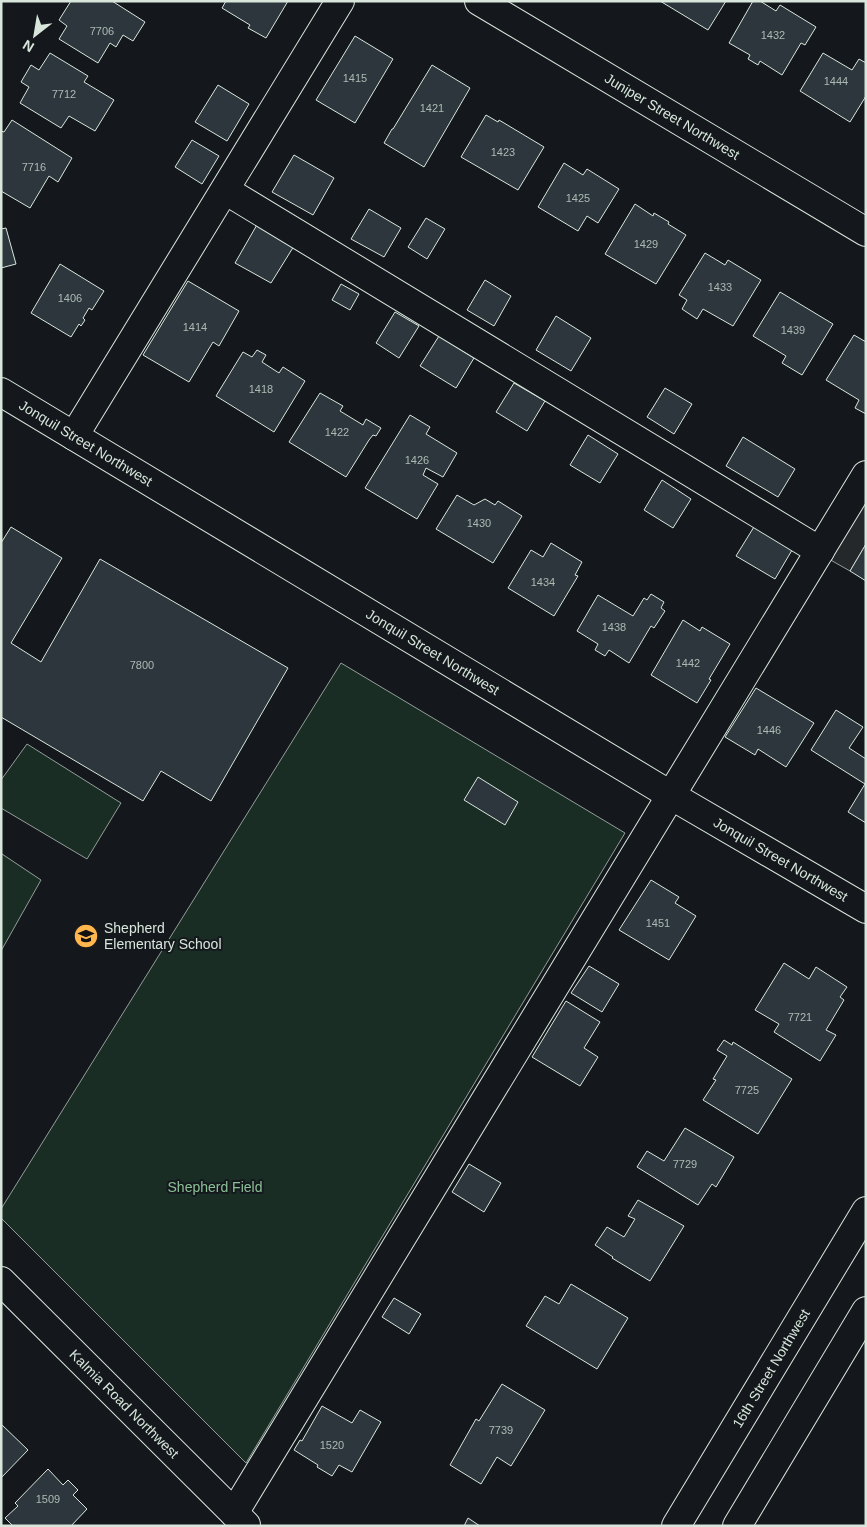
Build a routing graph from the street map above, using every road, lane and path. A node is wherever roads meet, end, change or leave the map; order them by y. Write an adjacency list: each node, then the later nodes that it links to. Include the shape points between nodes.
1 (340, 1): 3 (street)
2 (478, 1): 4 (street, Juniper Street Northwest)
3 (225, 190): 6 (street); 8 (street)
4 (866, 232)
5 (1, 392): 6 (street, Jonquil Street Northwest)
6 (74, 436): 9 (street, Jonquil Street Northwest)
7 (866, 475): 8 (street)
8 (820, 551): 9 (street)
9 (672, 796): 10 (street, Jonquil Street Northwest); 14 (street)
10 (866, 909)
11 (866, 1211): 15 (street, 16th Street Northwest)
12 (1, 1280): 14 (street, Kalmia Road Northwest)
13 (866, 1311): 16 (street)
14 (241, 1519)
15 (676, 1526)
16 (737, 1526)

